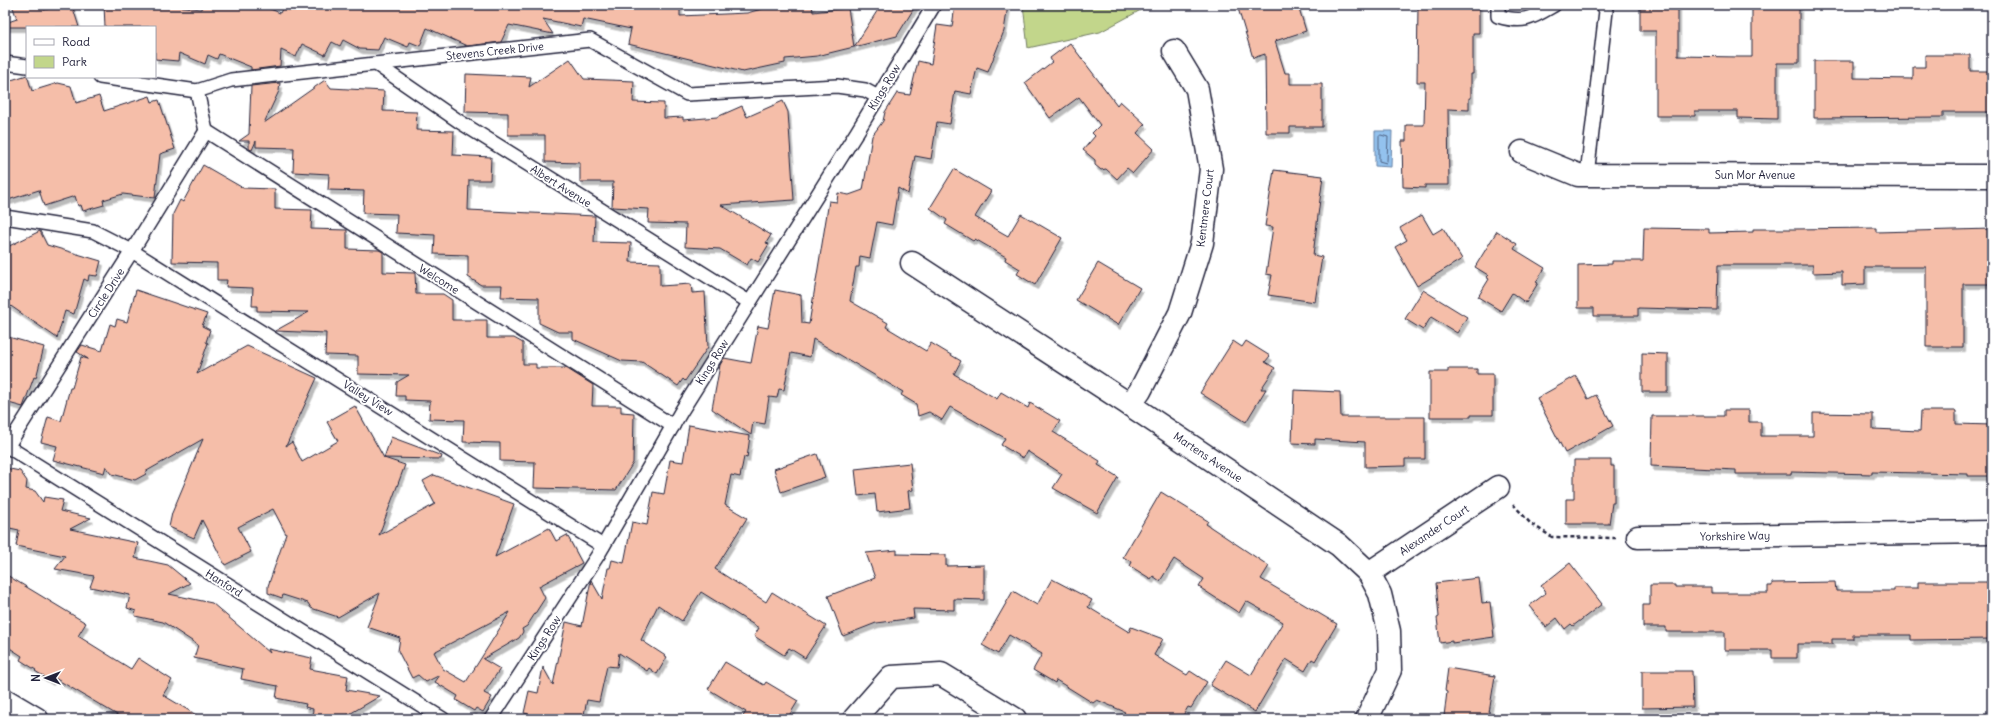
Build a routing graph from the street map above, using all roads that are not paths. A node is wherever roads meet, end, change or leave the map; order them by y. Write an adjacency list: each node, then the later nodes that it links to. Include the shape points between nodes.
1 (934, 5): 11 (lane, Kings Row)
2 (1498, 5): 3 (lane, via 1498,16 1512,20 1532,18)
3 (1554, 5)
4 (1603, 5): 14 (lane, via 1606,11)
5 (1174, 51): 20 (street, Kentmere Court, via 1197,89 1211,169 1202,243 1180,313 1140,391)
6 (5, 63): 8 (lane)
7 (376, 64): 10 (lane, Stevens Creek Drive, via 231,80); 11 (lane, Stevens Creek Drive, via 590,40 687,94 837,86 865,90); 19 (lane, Albert Avenue, via 460,122)
8 (26, 66)
9 (107, 78): 10 (lane, Stevens Creek Drive)
10 (197, 91): 12 (lane)
11 (878, 97): 19 (lane, Kings Row)
12 (206, 131): 17 (lane, Circle Drive); 21 (lane, Welcome)
13 (1522, 152): 14 (street, Sun Mor Avenue, via 1578,175)
14 (1587, 175): 15 (street, Sun Mor Avenue)
15 (1992, 176)
16 (5, 217): 17 (lane, via 93,231)
17 (132, 251): 22 (lane, Circle Drive); 26 (lane, Valley View)
18 (912, 263): 20 (street, Martens Avenue)
19 (749, 302): 21 (lane, Kings Row)
20 (1130, 405): 27 (street, Martens Avenue, via 1339,545)
21 (673, 426): 26 (lane, Kings Row)
22 (6, 446): 30 (lane, Hanford)
23 (1498, 487): 27 (street, Alexander Court)
24 (1992, 532): 25 (street, Yorkshire Way)
25 (1638, 537)
26 (603, 546): 31 (lane, Kings Row)
27 (1369, 573): 34 (street, Martens Avenue, via 1380,594 1389,631 1390,670)
28 (5, 700): 29 (street)
29 (37, 719)
30 (443, 719)
31 (491, 719)
32 (854, 719): 33 (street, via 891,677 941,674)
33 (1016, 719)
34 (1366, 719)

